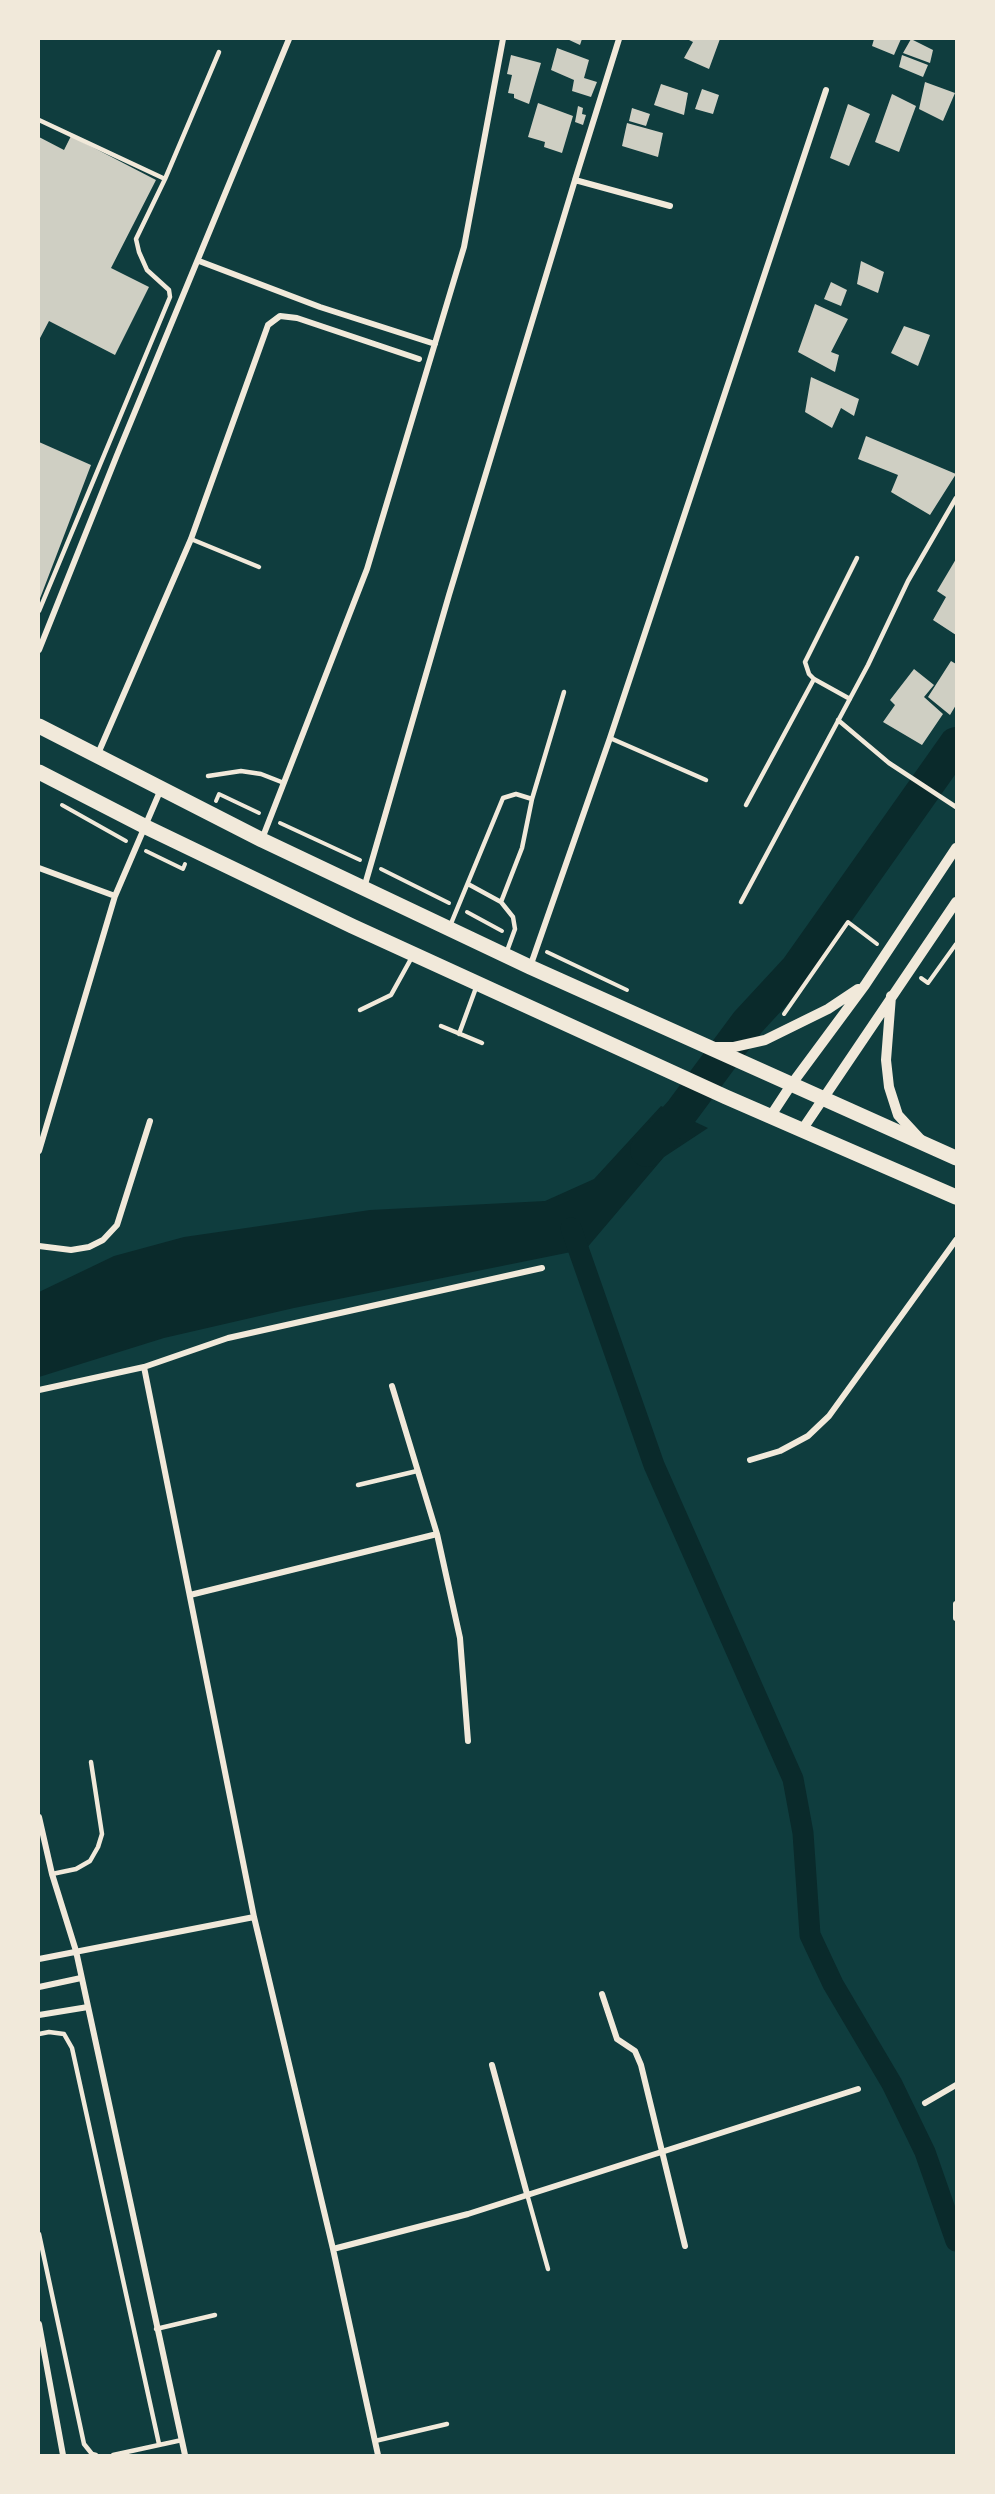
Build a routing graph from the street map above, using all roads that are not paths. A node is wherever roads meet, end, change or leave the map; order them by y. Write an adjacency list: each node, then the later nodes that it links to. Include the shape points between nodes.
1 (289, 39): 10 (street)
2 (503, 39): 11 (street, via 464,247)
3 (619, 39): 8 (street)
4 (219, 52): 7 (lane)
5 (826, 90): 24 (street)
6 (39, 120): 7 (lane)
7 (165, 179): 17 (lane, via 136,239 147,270 168,290 170,297)
8 (575, 180): 9 (street); 39 (street)
9 (670, 206)
10 (199, 261): 11 (street, via 320,307); 18 (street)
11 (435, 344): 29 (street, via 367,569)
12 (419, 359): 14 (street, via 297,318 280,316 272,320)
13 (956, 498): 21 (lane, via 908,581)
14 (191, 539): 16 (lane); 25 (street)
15 (857, 558): 19 (lane, via 805,662)
16 (259, 567)
17 (39, 611)
18 (39, 650)
19 (814, 680): 21 (lane); 32 (lane)
20 (564, 692): 31 (lane)
21 (850, 699): 22 (lane)
22 (838, 720): 33 (lane, via 889,763); 42 (lane)
23 (39, 726): 25 (main road)
24 (610, 738): 28 (lane); 47 (street)
25 (96, 756): 30 (main road)
26 (39, 772): 34 (main road)
27 (208, 776): 29 (lane, via 241,771)
28 (706, 780)
29 (284, 783): 35 (street)
30 (161, 789): 34 (street); 35 (main road)
31 (532, 799): 38 (lane, via 516,794 503,798); 41 (lane, via 522,848)
32 (746, 804)
33 (956, 807)
34 (146, 827): 40 (street); 45 (main road)
35 (262, 840): 39 (main road)
36 (956, 848): 49 (street)
37 (39, 868): 40 (street)
38 (468, 884): 41 (lane); 44 (lane)
39 (364, 888): 44 (main road)
40 (115, 896): 62 (street)
41 (501, 902): 46 (lane, via 513,917 515,928)
42 (741, 902)
43 (956, 902): 50 (street)
44 (449, 929): 46 (main road)
45 (413, 954): 48 (main road); 51 (lane, via 391,994)
46 (506, 955): 47 (main road)
47 (530, 967): 55 (main road)
48 (478, 984): 53 (lane); 58 (main road)
49 (865, 985): 55 (street, via 828,1009 765,1040); 56 (street)
50 (891, 996): 57 (street); 61 (street, via 886,1060 889,1087 898,1115)
51 (360, 1010)
52 (441, 1026): 53 (lane)
53 (459, 1034): 54 (lane)
54 (482, 1043)
55 (707, 1048): 56 (main road)
56 (791, 1085): 57 (main road); 58 (street)
57 (821, 1098): 60 (street); 61 (main road)
58 (770, 1117): 60 (main road)
59 (150, 1121): 66 (street, via 117,1225 103,1240 89,1247 71,1250)
60 (802, 1130): 64 (main road)
61 (925, 1144): 63 (main road)
62 (39, 1151)
63 (956, 1158)
64 (956, 1197)
65 (956, 1240): 71 (street, via 829,1416 808,1436 780,1451)
66 (39, 1246)
67 (542, 1268): 68 (street, via 228,1338)
68 (144, 1367): 70 (street); 75 (street)
69 (392, 1386): 72 (street)
70 (39, 1390)
71 (750, 1460)
72 (417, 1471): 73 (lane); 74 (street)
73 (358, 1485)
74 (437, 1534): 75 (street); 78 (street, via 460,1638)
75 (190, 1595): 82 (street)
76 (956, 1604): 77 (street)
77 (956, 1618)
78 (468, 1741)
79 (91, 1762): 81 (lane, via 102,1834 98,1847 90,1862)
80 (39, 1817): 81 (street)
81 (52, 1874): 83 (street)
82 (254, 1917): 83 (street); 99 (street)
83 (76, 1951): 84 (street); 85 (street)
84 (39, 1959)
85 (81, 1978): 86 (street); 88 (street)
86 (39, 1987)
87 (602, 1994): 95 (street, via 617,2039 635,2051 641,2065)
88 (88, 2007): 89 (street); 103 (street)
89 (39, 2015)
90 (39, 2034): 107 (lane, via 64,2034 72,2048)
91 (492, 2065): 96 (street)
92 (956, 2085): 94 (street)
93 (858, 2089): 95 (street)
94 (926, 2103)
95 (663, 2152): 96 (street); 98 (street)
96 (527, 2194): 99 (street, via 468,2214); 100 (lane)
97 (39, 2234): 109 (lane, via 84,2444)
98 (685, 2246)
99 (333, 2249): 106 (street)
100 (548, 2269)
101 (215, 2315): 103 (lane)
102 (39, 2326): 108 (street)
103 (156, 2329): 105 (street)
104 (447, 2424): 106 (lane)
105 (182, 2440): 107 (lane); 111 (street)
106 (375, 2441): 112 (street)
107 (159, 2444): 110 (lane)
108 (63, 2455)
109 (96, 2455)
110 (113, 2455)
111 (185, 2455)
112 (378, 2455)

